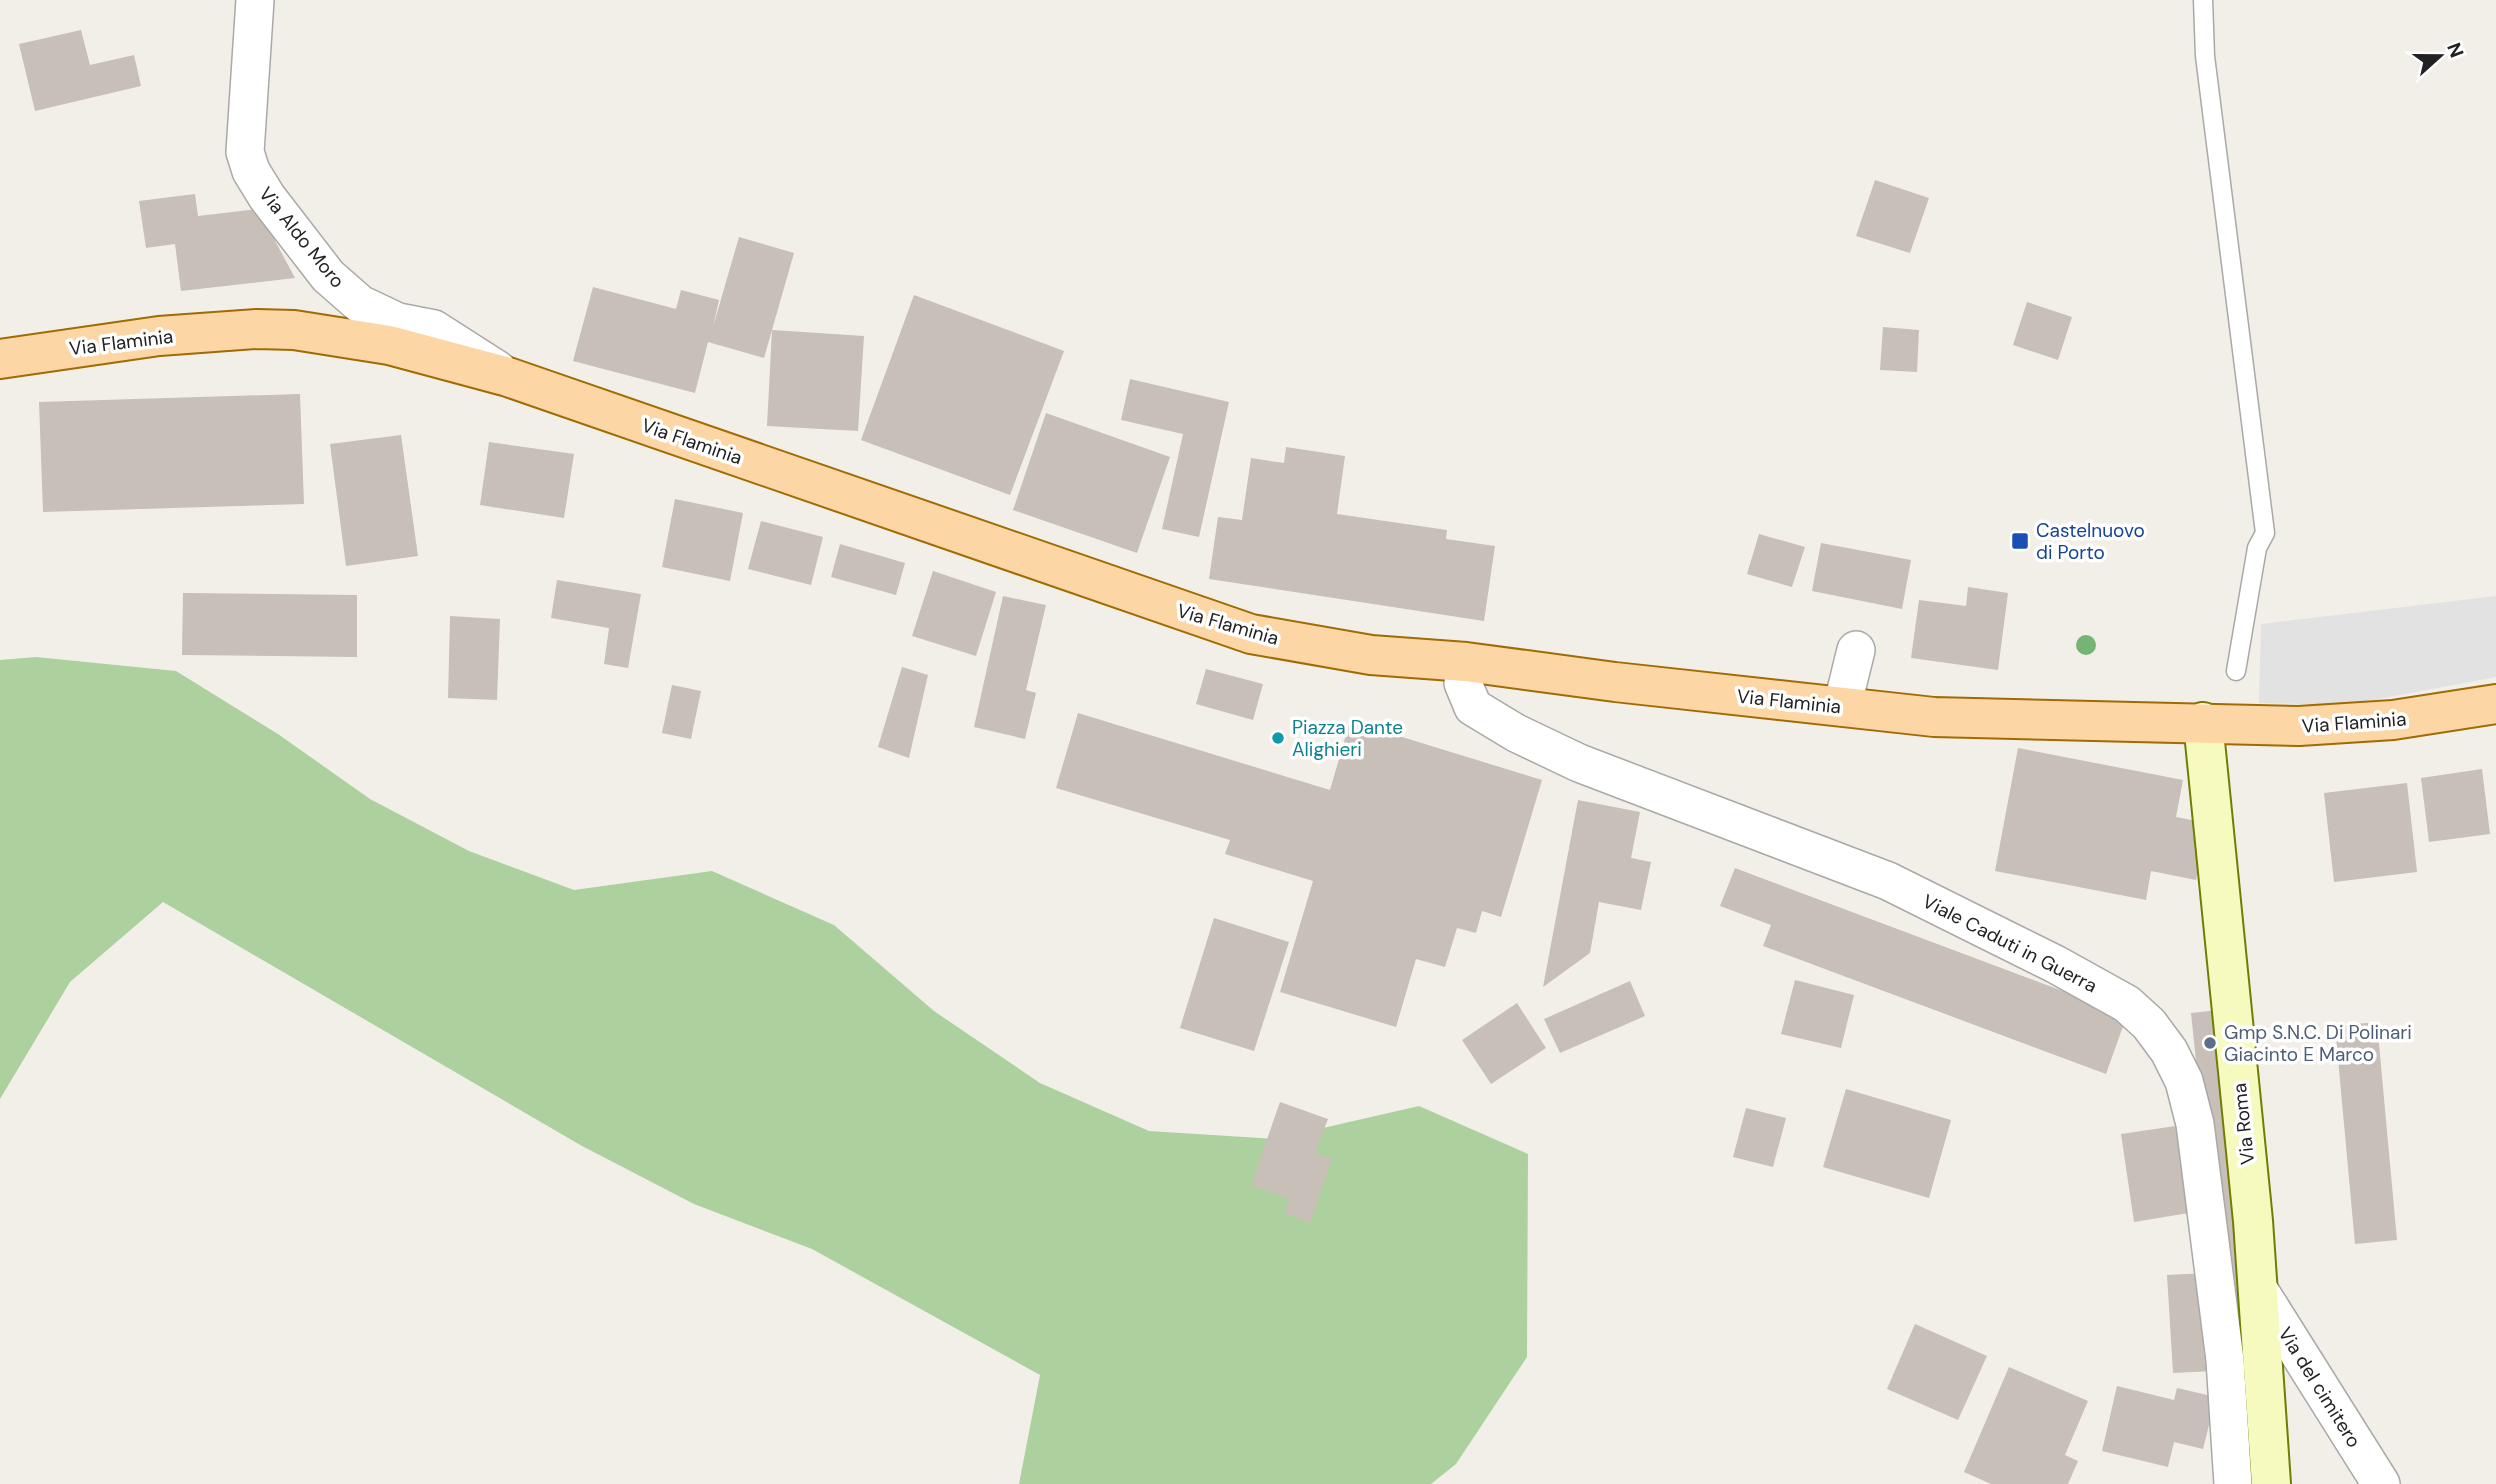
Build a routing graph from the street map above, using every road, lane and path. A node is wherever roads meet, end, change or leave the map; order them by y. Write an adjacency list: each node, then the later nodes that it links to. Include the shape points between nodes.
1 (255, 0): 4 (street, Via Aldo Moro, via 245,152 267,197 328,276 360,303 398,322 434,329)
2 (2203, 0): 7 (lane, via 2207,69 2265,533 2257,548)
3 (0, 359): 4 (main road, Via Flaminia, via 159,336 282,330 389,345)
4 (508, 377): 6 (main road, Via Flaminia, via 1251,635 1371,655)
5 (1856, 650): 9 (street)
6 (1466, 662): 9 (main road, Via Flaminia); 12 (street, Viale Caduti in Guerra, via 1464,683 1473,707 1548,750 1888,881 2055,964 2139,1014 2169,1051 2190,1098 2218,1297)
7 (2236, 671)
8 (2496, 704): 10 (main road, Via Flaminia, via 2342,725)
9 (1842, 707): 10 (main road, Via Flaminia, via 1986,719)
10 (2203, 722): 11 (main road, Via Roma)
11 (2259, 1290): 13 (main road, Via Roma); 14 (street, Via del cimitero)
12 (2233, 1484)
13 (2270, 1484)
14 (2381, 1484)

